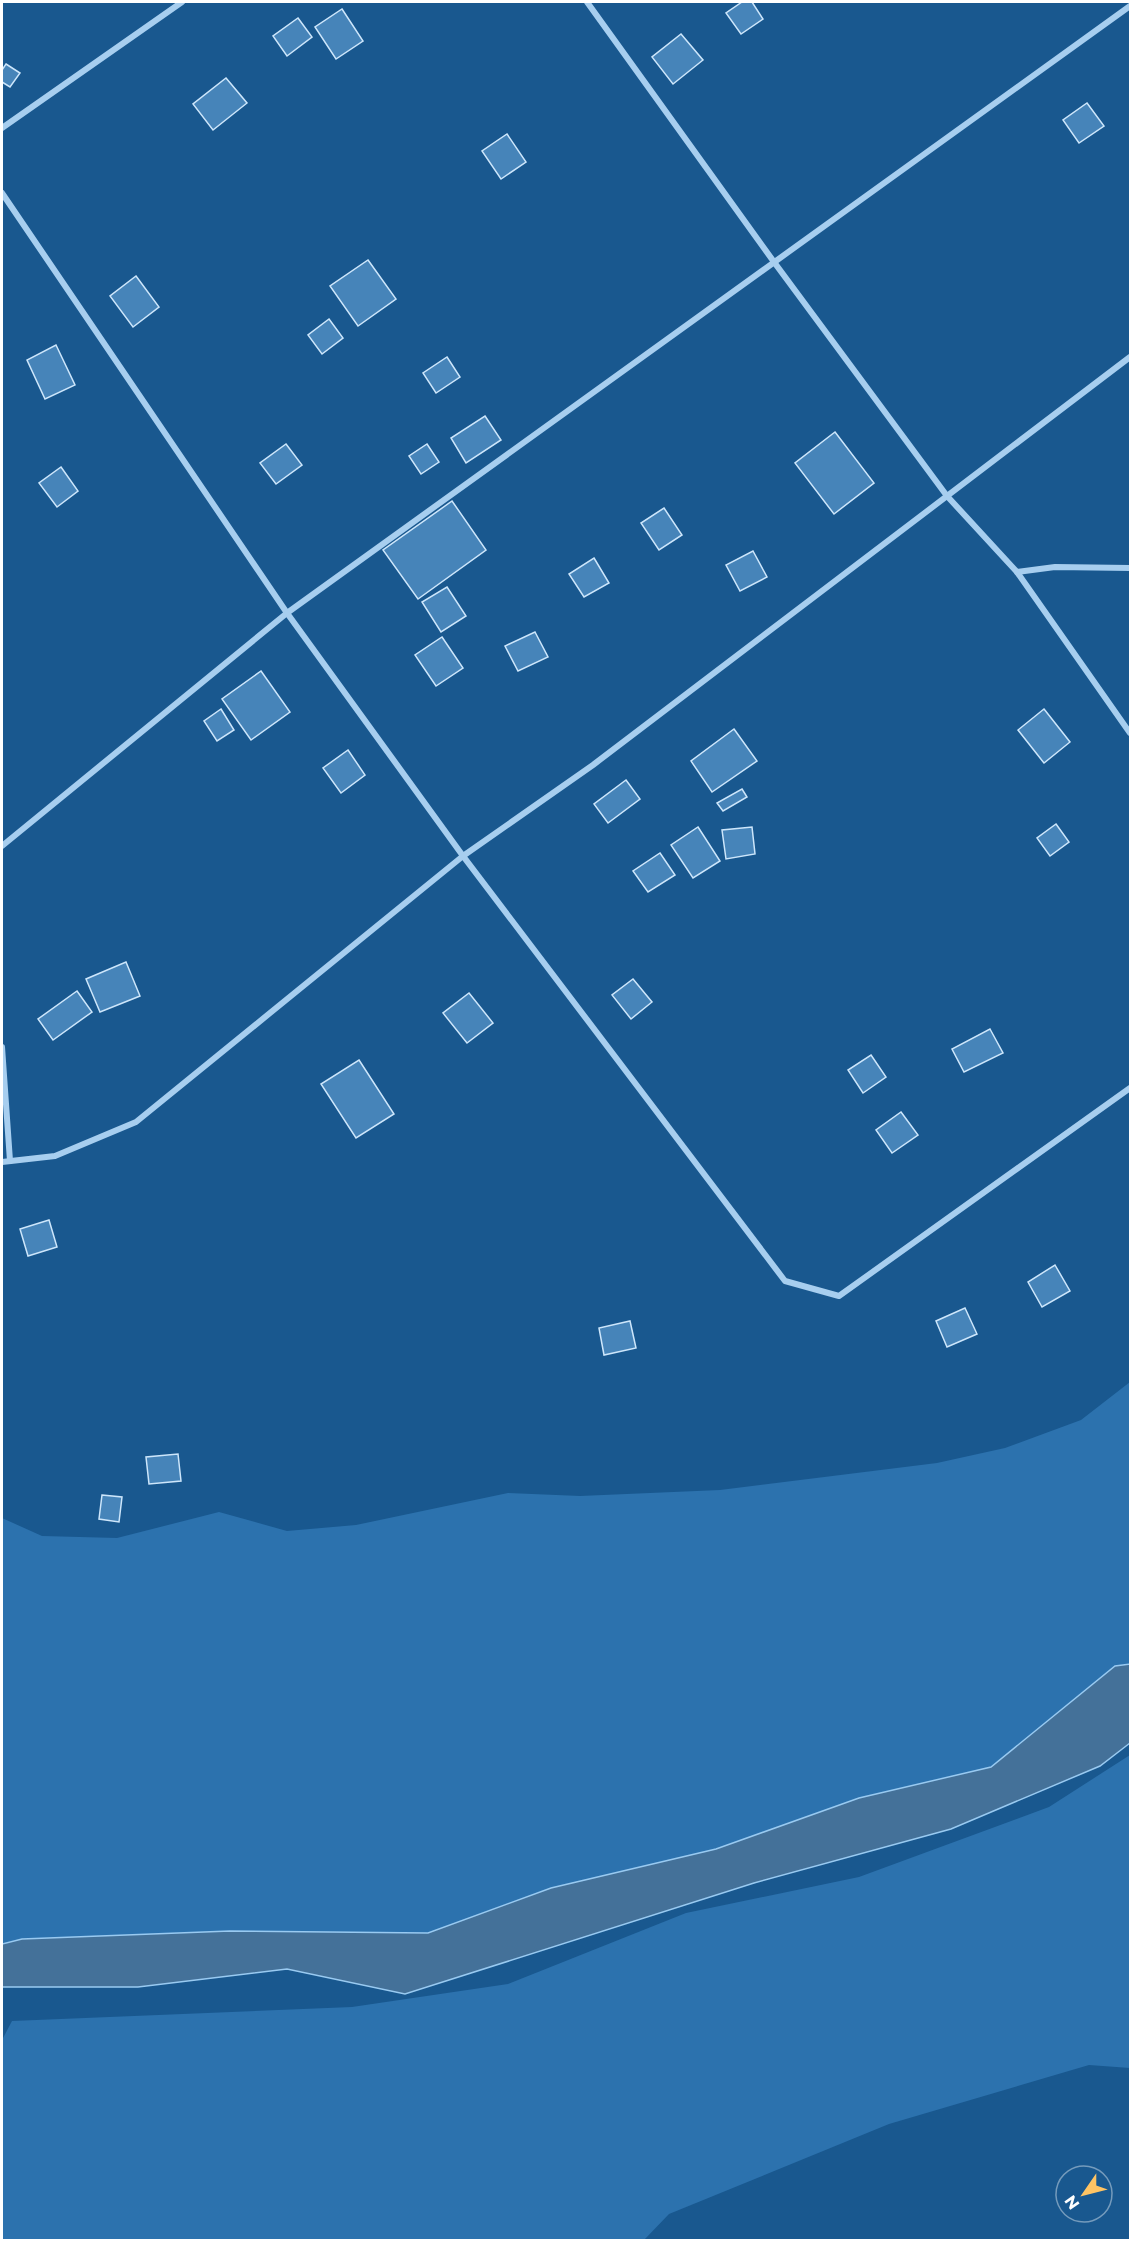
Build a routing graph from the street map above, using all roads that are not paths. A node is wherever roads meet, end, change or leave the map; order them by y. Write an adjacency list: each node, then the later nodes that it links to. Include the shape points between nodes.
1 (182, 2): 4 (street)
2 (587, 2): 6 (street)
3 (1131, 6): 6 (street)
4 (2, 128)
5 (2, 194): 11 (street)
6 (774, 262): 8 (street); 11 (street)
7 (1131, 357): 8 (street)
8 (947, 496): 10 (street); 14 (street, via 593,765)
9 (1131, 568): 10 (street, via 1055,567)
10 (1017, 572): 12 (street)
11 (287, 613): 13 (street); 14 (street)
12 (1131, 733)
13 (2, 846)
14 (462, 856): 16 (street, via 785,1281 839,1296); 17 (street, via 136,1122 55,1156)
15 (2, 1047): 17 (street)
16 (1131, 1088)
17 (10, 1161): 18 (street)
18 (2, 1162)

